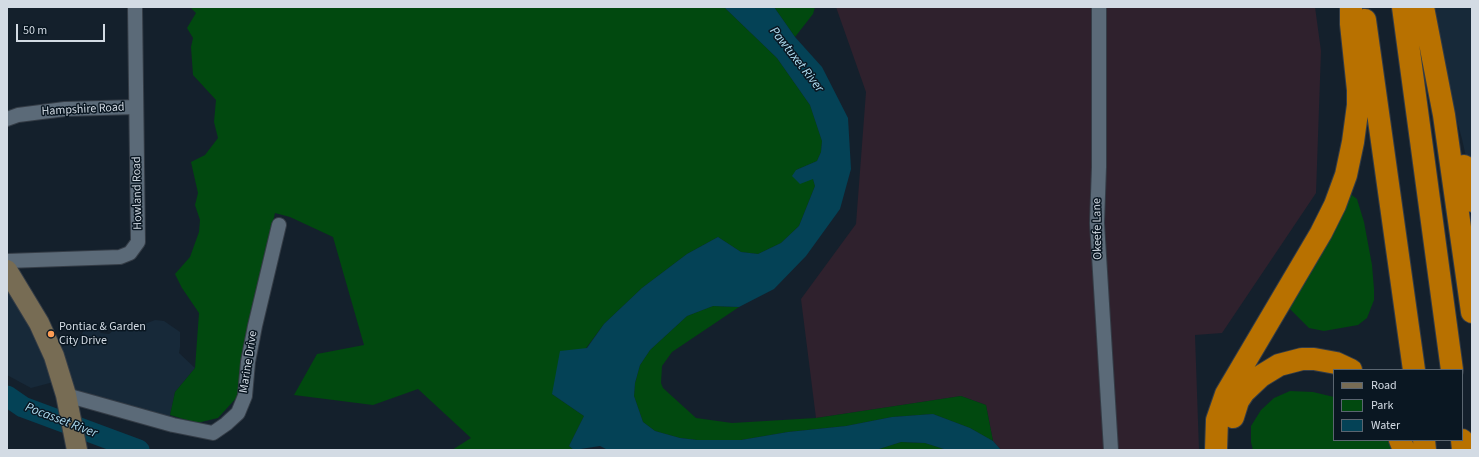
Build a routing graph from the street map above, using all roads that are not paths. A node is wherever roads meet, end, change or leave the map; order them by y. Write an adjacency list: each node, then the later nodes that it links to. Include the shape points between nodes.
1 (135, 7): 8 (street, Howland Road)
2 (1100, 7): 20 (street, Okeefe Lane, via 1097,224)
3 (1351, 7): 21 (highway, via 1358,105 1346,175 1321,233 1226,394 1217,420)
4 (1364, 7): 16 (highway)
5 (1403, 7): 17 (highway)
6 (1423, 7): 14 (highway, via 1444,115)
7 (1430, 7): 10 (highway)
8 (136, 107): 9 (street, Hampshire Road, via 65,109 18,115); 12 (street, Howland Road, via 136,247 120,257)
9 (7, 119)
10 (1472, 201)
11 (280, 225): 18 (street, Marine Drive, via 255,326 245,396 238,413 226,424 213,433 173,426)
12 (7, 260)
13 (7, 270): 18 (main road, via 39,323 54,356)
14 (1472, 312)
15 (1349, 369): 22 (highway, via 1326,360 1302,359 1279,365 1260,376 1238,401 1231,423)
16 (1414, 369)
17 (1452, 369)
18 (66, 395): 19 (main road)
19 (77, 448)
20 (1111, 450)
21 (1216, 450)
22 (1231, 450)

